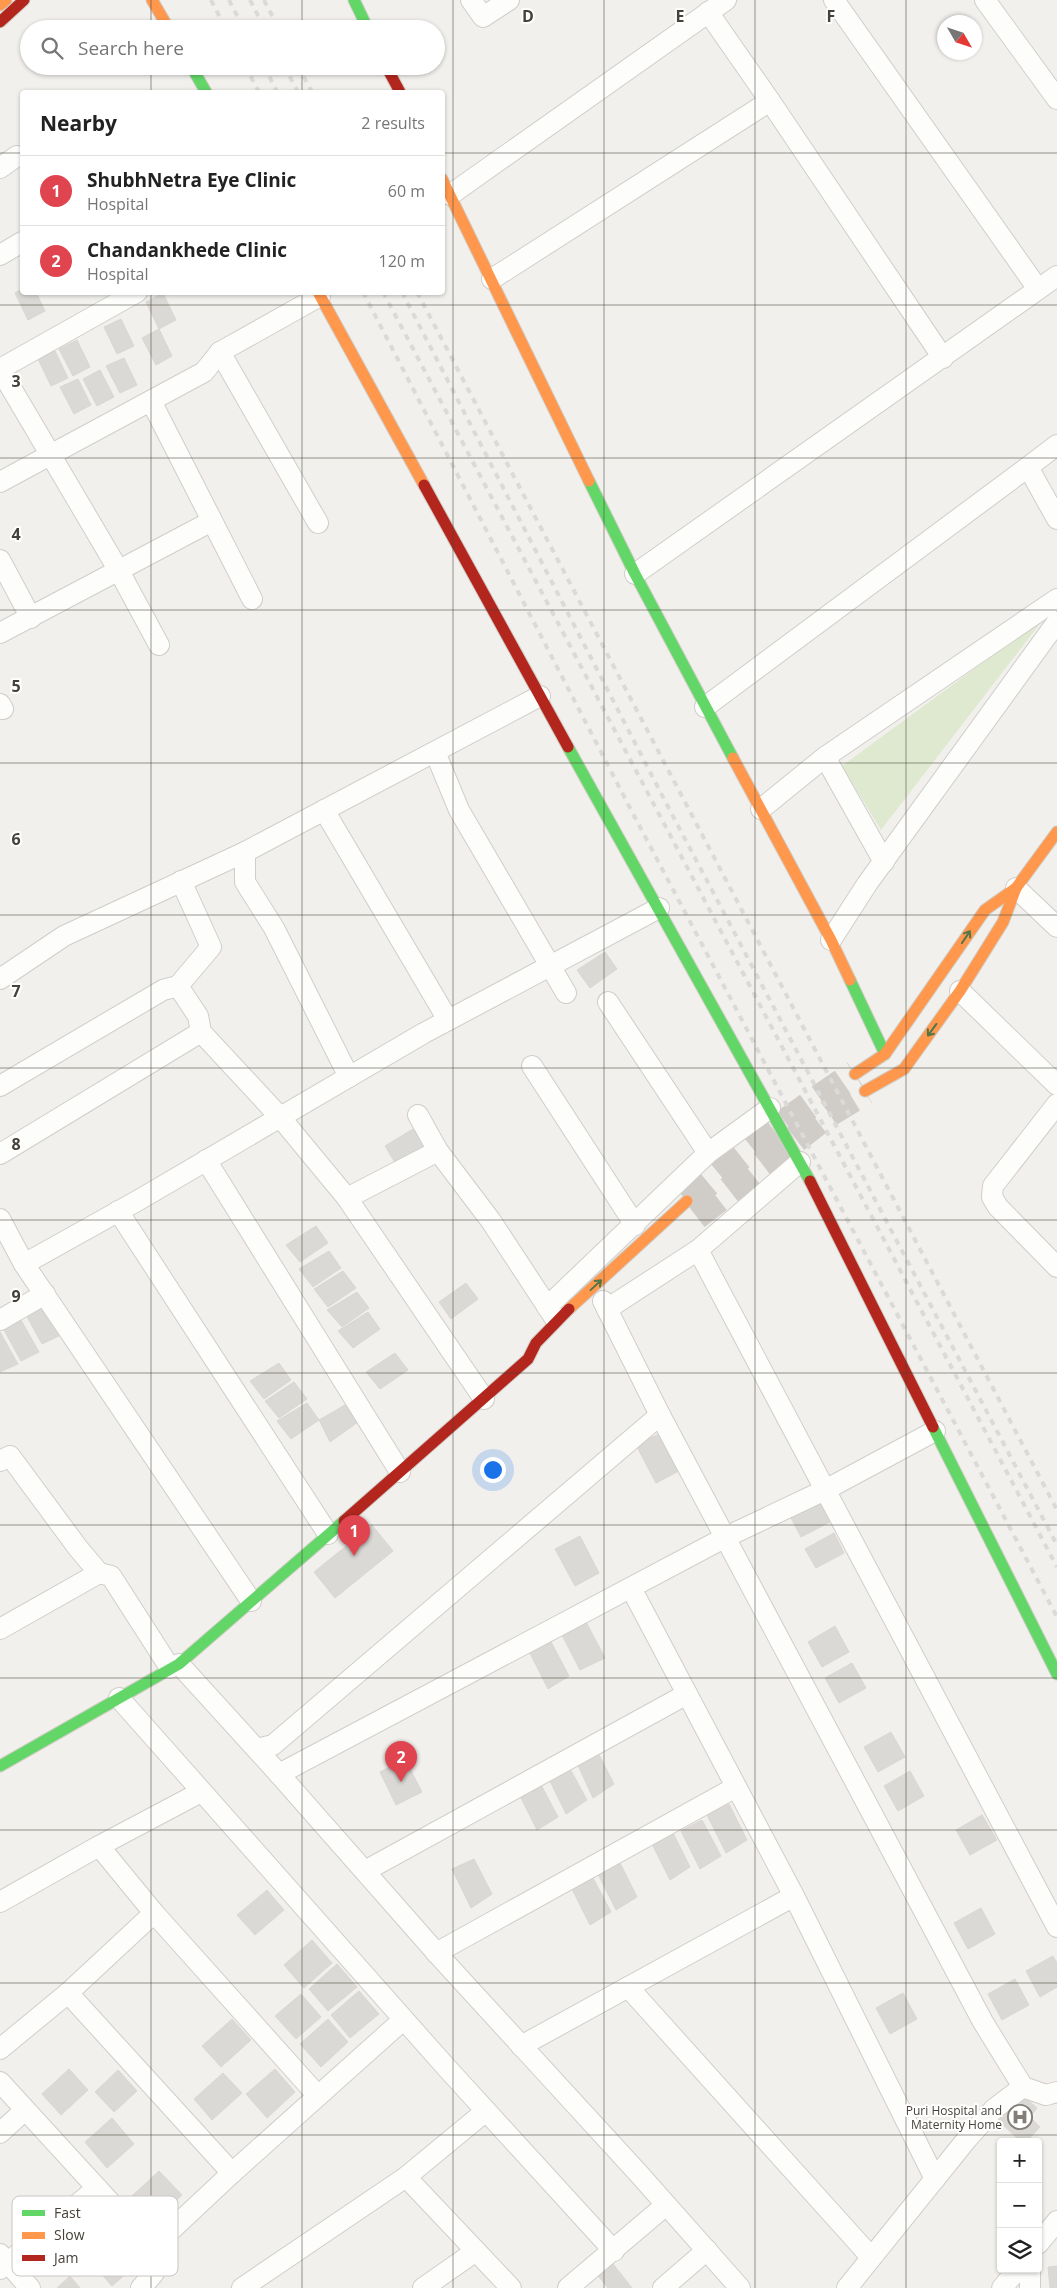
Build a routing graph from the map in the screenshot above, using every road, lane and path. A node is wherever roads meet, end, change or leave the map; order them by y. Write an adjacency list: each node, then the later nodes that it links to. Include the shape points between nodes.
1 (6, 0): 10 (street)
2 (24, 0): 14 (street)
3 (152, 0): 12 (street)
4 (354, 0): 13 (street)
5 (470, 0): 6 (street, via 483,17)
6 (508, 0)
7 (726, 0): 11 (street)
8 (834, 0): 28 (street)
9 (984, 0): 19 (street)
10 (0, 5)
11 (708, 12): 20 (street); 23 (street)
12 (164, 20)
13 (364, 20)
14 (0, 22)
15 (196, 75): 17 (street)
16 (391, 75): 18 (street)
17 (205, 90)
18 (399, 90)
19 (1057, 99)
20 (770, 101): 27 (street); 33 (street)
21 (17, 156): 22 (street)
22 (0, 168)
23 (446, 187): 27 (street)
24 (20, 243): 25 (street)
25 (0, 255)
26 (1057, 276): 28 (street)
27 (492, 279): 44 (street)
28 (1038, 289): 33 (street)
29 (132, 295): 36 (street, via 0,369)
30 (317, 295): 32 (street)
31 (320, 295): 51 (street)
32 (220, 352): 34 (street, via 204,372); 41 (street)
33 (943, 358): 44 (street)
34 (151, 401): 36 (street); 40 (street)
35 (1057, 445): 37 (street)
36 (51, 453): 38 (street); 43 (street)
37 (1028, 467): 39 (street); 52 (street)
38 (0, 482)
39 (1057, 519)
40 (212, 521): 43 (street); 45 (street)
41 (318, 523)
42 (0, 560): 47 (street)
43 (119, 572): 47 (street); 50 (street)
44 (635, 574): 52 (street)
45 (252, 599)
46 (1057, 599): 54 (street)
47 (30, 618): 49 (street)
48 (1057, 622): 59 (street)
49 (0, 633)
50 (158, 645)
51 (540, 696): 53 (street); 62 (street)
52 (705, 707): 55 (street)
53 (435, 752): 56 (street); 65 (street, via 460,810)
54 (825, 757): 55 (street); 59 (street)
55 (761, 809): 64 (street)
56 (324, 810): 58 (street); 71 (street)
57 (1057, 832): 61 (street)
58 (245, 852): 60 (street); 76 (street, via 245,882 274,928)
59 (884, 862): 64 (street)
60 (181, 882): 66 (street, via 64,936); 67 (street, via 211,947)
61 (1016, 888): 63 (street); 68 (street, via 1003,922); 73 (street, one-way to 61, via 985,910)
62 (659, 908): 65 (street); 81 (street)
63 (1057, 927)
64 (831, 940): 73 (street)
65 (551, 966): 69 (street); 71 (street)
66 (0, 979)
67 (178, 986): 72 (street, via 198,1016); 78 (street, via 163,990)
68 (960, 991): 77 (street); 79 (street, one-way to 79, via 904,1069)
69 (566, 993)
70 (608, 1002): 85 (street)
71 (448, 1020): 76 (street)
72 (201, 1032): 83 (street); 86 (street)
73 (885, 1054): 75 (street)
74 (532, 1066): 93 (street)
75 (855, 1074)
76 (350, 1076): 83 (street)
77 (1057, 1085)
78 (0, 1086)
79 (865, 1092)
80 (1057, 1104): 96 (street, via 993,1186 992,1197)
81 (770, 1108): 85 (street); 88 (street)
82 (418, 1115): 84 (street)
83 (280, 1117): 87 (street); 89 (street)
84 (438, 1151): 89 (street); 98 (street, via 491,1221)
85 (708, 1153): 93 (street)
86 (0, 1154)
87 (206, 1160): 91 (street); 106 (street)
88 (800, 1162): 94 (street); 104 (street)
89 (346, 1198): 102 (street)
90 (687, 1201): 98 (street, one-way to 90, via 581,1304)
91 (118, 1211): 95 (street); 108 (street)
92 (0, 1219): 95 (street)
93 (635, 1225): 98 (street)
94 (698, 1250): 103 (street, via 605,1301); 107 (street)
95 (24, 1264): 97 (street)
96 (1057, 1267)
97 (44, 1294): 99 (street); 112 (street)
98 (552, 1314): 101 (street)
99 (0, 1320)
100 (547, 1352): 101 (street)
101 (528, 1359): 102 (street)
102 (484, 1399): 106 (street)
103 (660, 1415): 109 (street); 118 (street, via 273,1745)
104 (935, 1431): 107 (street); 115 (street)
105 (0, 1461): 110 (street, via 10,1456)
106 (400, 1472): 108 (street)
107 (825, 1490): 109 (street); 128 (street)
108 (328, 1534): 112 (street)
109 (726, 1537): 111 (street); 136 (street, via 983,2022)
110 (100, 1573): 113 (street); 114 (street, via 111,1576)
111 (631, 1588): 116 (street); 120 (street)
112 (251, 1601): 114 (street)
113 (1, 1628)
114 (175, 1666): 117 (street); 118 (street)
115 (1057, 1674)
116 (687, 1694): 121 (street); 124 (street)
117 (119, 1698): 119 (street); 122 (street)
118 (257, 1749): 120 (street)
119 (0, 1766)
120 (279, 1774): 124 (street)
121 (736, 1787): 125 (street); 129 (street)
122 (201, 1792): 123 (street); 132 (street)
123 (99, 1846): 126 (street); 127 (street)
124 (365, 1871): 129 (street)
125 (794, 1896): 130 (street); 144 (street)
126 (0, 1902)
127 (154, 1912): 131 (street); 138 (street)
128 (1057, 1927)
129 (436, 1953): 133 (street)
130 (628, 1987): 133 (street); 156 (street)
131 (68, 1992): 134 (street); 142 (street)
132 (403, 2020): 138 (street); 140 (street)
133 (521, 2046): 148 (street)
134 (0, 2049)
135 (0, 2082): 139 (street)
136 (1023, 2087): 137 (street, via 1046,2095); 144 (street, via 994,2109)
137 (1057, 2092)
138 (318, 2096): 142 (street)
139 (25, 2110): 141 (street); 145 (street)
140 (486, 2111): 143 (street); 154 (street)
141 (0, 2133)
142 (232, 2173): 150 (street)
143 (406, 2177): 153 (street); 165 (street)
144 (935, 2179): 156 (street)
145 (96, 2188): 146 (street); 147 (street)
146 (86, 2196)
147 (103, 2196)
148 (666, 2205): 152 (street); 154 (street)
149 (1057, 2221): 151 (street)
150 (178, 2224)
151 (1042, 2239)
152 (707, 2250): 169 (street); 170 (street)
153 (476, 2251): 166 (street); 167 (street)
154 (614, 2251): 168 (street)
155 (12, 2254): 157 (street)
156 (871, 2256): 171 (street)
157 (2, 2262): 158 (street)
158 (12, 2271)
159 (1015, 2273): 172 (street)
160 (1030, 2273): 173 (street)
161 (17, 2276): 163 (street)
162 (151, 2276): 164 (street)
163 (30, 2288)
164 (141, 2288)
165 (242, 2288)
166 (423, 2288)
167 (511, 2288)
168 (568, 2288)
169 (663, 2288)
170 (740, 2288)
171 (847, 2288)
172 (1002, 2288)
173 (1030, 2288)

